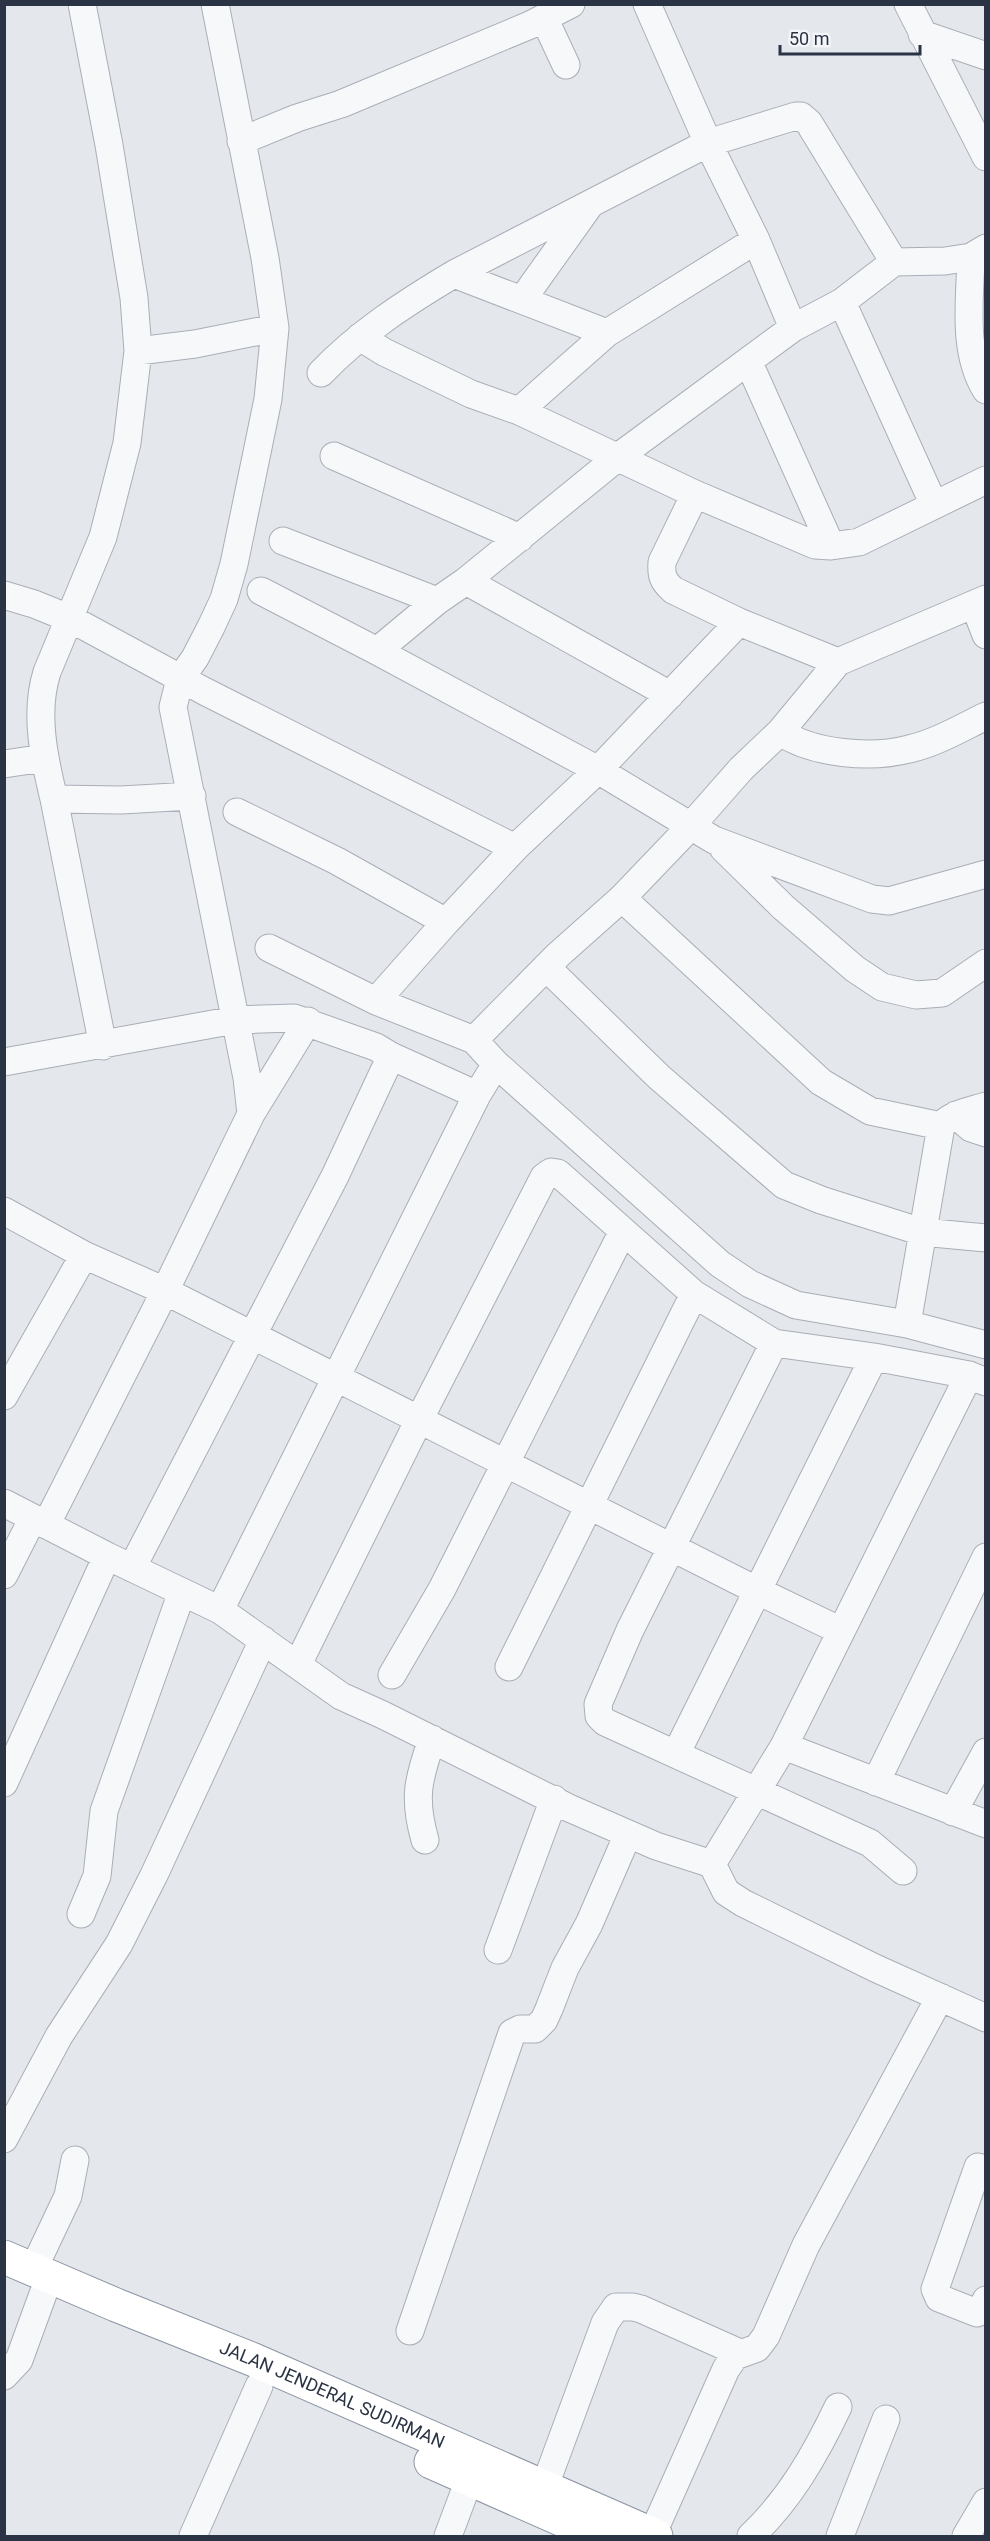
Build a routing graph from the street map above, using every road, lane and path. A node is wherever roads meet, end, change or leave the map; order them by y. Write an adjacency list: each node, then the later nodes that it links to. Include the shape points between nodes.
1 (82, 4): 23 (street, via 134,298)
2 (215, 4): 9 (street)
3 (647, 4): 10 (street)
4 (908, 4): 6 (street)
5 (561, 9): 8 (street); 9 (street, via 341,104)
6 (922, 34): 7 (street); 11 (street)
7 (986, 56)
8 (566, 65)
9 (241, 141): 19 (street)
10 (708, 142): 12 (street); 13 (street); 15 (street, via 796,116 805,119)
11 (986, 157)
12 (590, 204): 16 (street); 17 (street)
13 (756, 240): 20 (street); 21 (street)
14 (978, 252): 15 (street, via 945,261); 26 (street, via 971,342)
15 (894, 262): 18 (street)
16 (454, 274): 17 (street); 22 (street)
17 (522, 300): 21 (street)
18 (842, 302): 20 (street); 32 (street)
19 (275, 328): 23 (street); 46 (street, via 266,409 234,564 224,599 195,658)
20 (793, 328): 24 (street)
21 (607, 333): 27 (street)
22 (360, 337): 25 (street); 27 (street, via 462,389)
23 (138, 351): 41 (street, via 127,443 106,527)
24 (749, 363): 29 (street); 35 (street)
25 (321, 373)
26 (986, 390)
27 (519, 411): 29 (street)
28 (334, 456): 33 (street)
29 (618, 458): 31 (street); 33 (street)
30 (986, 480): 32 (street)
31 (694, 494): 35 (street, via 815,544); 42 (street, via 662,562 661,575 673,590)
32 (934, 505): 35 (street, via 858,542)
33 (520, 538): 36 (street)
34 (283, 541): 39 (street)
35 (831, 546)
36 (466, 580): 39 (street); 47 (street)
37 (261, 591): 44 (street)
38 (4, 595): 41 (street)
39 (437, 601): 44 (street)
40 (980, 602): 43 (street); 45 (street)
41 (70, 619): 46 (street); 50 (street, via 41,691)
42 (739, 622): 45 (street); 47 (street)
43 (986, 635)
44 (377, 651): 52 (street)
45 (838, 662): 49 (street)
46 (189, 684): 53 (street, via 173,707); 58 (street)
47 (670, 695): 52 (street)
48 (986, 716): 49 (street, via 909,749 886,752 811,747)
49 (780, 732): 56 (street)
50 (44, 758): 51 (street); 54 (street)
51 (4, 764)
52 (598, 770): 56 (street); 58 (street)
53 (192, 796): 54 (street); 66 (street)
54 (54, 799): 69 (street)
55 (237, 812): 61 (street)
56 (690, 827): 57 (street); 60 (street)
57 (714, 840): 59 (street, via 872,899 889,900); 63 (street, via 855,969 882,987 916,995 942,993)
58 (515, 848): 61 (street)
59 (984, 877)
60 (622, 898): 64 (street); 75 (street, via 821,1082 870,1111)
61 (446, 921): 65 (street)
62 (269, 948): 65 (street)
63 (986, 963)
64 (546, 967): 68 (street); 79 (street, via 659,1077 779,1182 821,1200)
65 (376, 1001): 68 (street)
66 (235, 1020): 67 (street, via 272,1017); 69 (street); 74 (street)
67 (309, 1021): 70 (street); 74 (street)
68 (474, 1040): 72 (street)
69 (103, 1046): 71 (street)
70 (392, 1056): 72 (street); 85 (street)
71 (4, 1062)
72 (487, 1080): 84 (street, via 750,1284 796,1305); 89 (street)
73 (986, 1106): 75 (street)
74 (251, 1114): 82 (street)
75 (948, 1121): 76 (street); 79 (street)
76 (986, 1133)
77 (6, 1204): 81 (street)
78 (622, 1231): 83 (street); 92 (street, via 558,1173 547,1174); 93 (street)
79 (922, 1232): 80 (street); 84 (street)
80 (986, 1238)
81 (84, 1255): 82 (street); 91 (street)
82 (165, 1291): 85 (street); 96 (street)
83 (694, 1294): 86 (street); 95 (street)
84 (907, 1324): 87 (street)
85 (252, 1335): 89 (street); 100 (street)
86 (774, 1343): 88 (street); 97 (street)
87 (986, 1345)
88 (874, 1357): 90 (street); 102 (street)
89 (336, 1377): 92 (street); 104 (street)
90 (977, 1378): 105 (street)
91 (4, 1396)
92 (418, 1420): 93 (street); 107 (street)
93 (506, 1463): 95 (street); 109 (street)
94 (4, 1503): 96 (street)
95 (589, 1505): 97 (street); 108 (street)
96 (40, 1521): 98 (street); 101 (street)
97 (673, 1547): 102 (street); 113 (street, via 630,1630 598,1704 599,1716 605,1722)
98 (107, 1556): 100 (street); 115 (street)
99 (986, 1557): 114 (street)
100 (132, 1568): 103 (street)
101 (4, 1575)
102 (756, 1590): 105 (street); 113 (street)
103 (182, 1592): 104 (street); 124 (street, via 104,1811 97,1876)
104 (220, 1610): 106 (street)
105 (841, 1631): 111 (street)
106 (263, 1640): 107 (street); 128 (street, via 118,1944 59,2036)
107 (298, 1664): 110 (street, via 346,1698)
108 (509, 1667)
109 (392, 1675)
110 (432, 1739): 117 (street); 121 (street, via 416,1796)
111 (784, 1746): 114 (street); 116 (street)
112 (986, 1752): 118 (street)
113 (676, 1754): 116 (street)
114 (876, 1782): 118 (street)
115 (4, 1783)
116 (756, 1791): 122 (street); 123 (street, via 870,1843)
117 (554, 1799): 120 (street); 125 (street)
118 (953, 1812): 119 (street)
119 (986, 1824)
120 (628, 1834): 122 (street); 133 (street, via 544,2020 535,2029 512,2033)
121 (425, 1840)
122 (712, 1864): 126 (street, via 726,1892 743,1903)
123 (903, 1871)
124 (81, 1914)
125 (498, 1950)
126 (940, 1997): 127 (street); 134 (street, via 806,2245 766,2336 757,2348)
127 (986, 2018)
128 (4, 2139)
129 (75, 2160): 131 (street, via 68,2196)
130 (978, 2167): 132 (street, via 935,2289 939,2298 977,2313)
131 (21, 2274): 135 (street, via 18,2360); 136 (highway, JALAN JENDERAL SUDIRMAN); 137 (highway, JALAN JENDERAL SUDIRMAN, via 254,2360)
132 (986, 2300)
133 (410, 2331)
134 (740, 2353): 141 (street, via 641,2309 616,2307 604,2323); 146 (street, via 726,2369)
135 (4, 2376)
136 (259, 2386): 137 (highway, JALAN JENDERAL SUDIRMAN); 143 (street)
137 (305, 2394): 140 (highway, JALAN JENDERAL SUDIRMAN); 141 (highway, JALAN JENDERAL SUDIRMAN)
138 (838, 2406): 147 (street, via 797,2483 771,2518)
139 (886, 2419): 148 (street)
140 (469, 2480): 144 (street); 145 (highway, JALAN JENDERAL SUDIRMAN)
141 (544, 2488): 146 (highway, JALAN JENDERAL SUDIRMAN)
142 (986, 2502): 149 (street)
143 (196, 2528)
144 (448, 2536)
145 (600, 2536)
146 (654, 2536)
147 (751, 2536)
148 (840, 2536)
149 (966, 2536)

